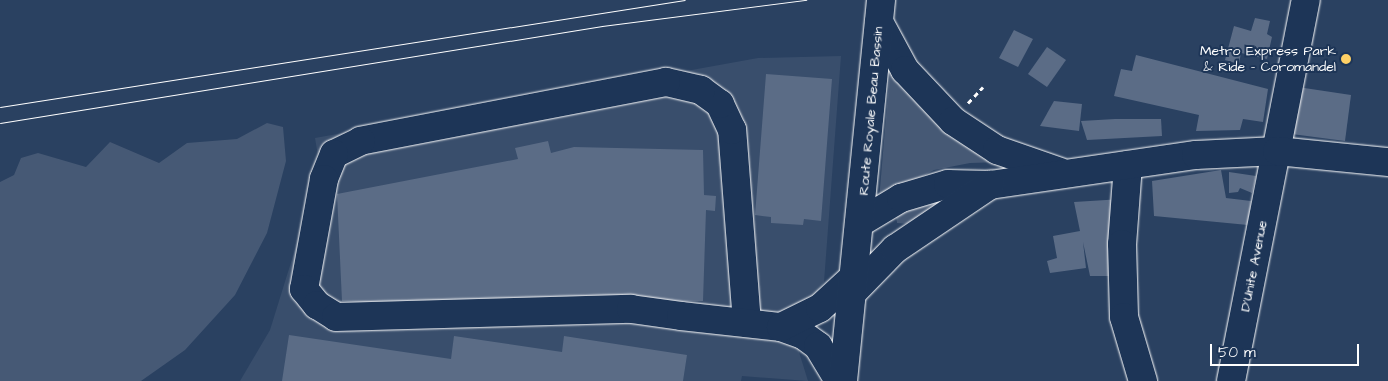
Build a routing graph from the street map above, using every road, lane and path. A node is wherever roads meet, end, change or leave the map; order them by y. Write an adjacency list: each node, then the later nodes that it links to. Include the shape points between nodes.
1 (1306, 0): 5 (main road, D'Unite Avenue)
2 (880, 11): 8 (main road, via 905,70 953,121 997,150); 10 (main road, Route Royale Beau Bassin)
3 (983, 87): 4 (path)
4 (963, 110)
5 (1276, 151): 6 (main road); 7 (main road, via 1196,155); 17 (main road, D'Unite Avenue)
6 (1388, 162)
7 (1128, 165): 8 (main road); 16 (main road, via 1122,244 1124,317)
8 (1065, 174): 9 (main road)
9 (990, 184): 10 (main road, via 929,188 901,198); 11 (main road)
10 (861, 222): 11 (main road, via 897,233); 12 (main road, Route Royale Beau Bassin)
11 (928, 224): 12 (main road)
12 (855, 283): 14 (main road, via 820,308); 15 (main road, Route Royale Beau Bassin)
13 (747, 323): 13 (main road, via 732,130 720,104 701,90 666,82 361,141 334,154 324,179 304,289 317,305 336,317 631,309); 14 (main road)
14 (781, 327): 15 (main road, via 804,335 818,346)
15 (841, 381)
16 (1143, 381)
17 (1231, 381)

